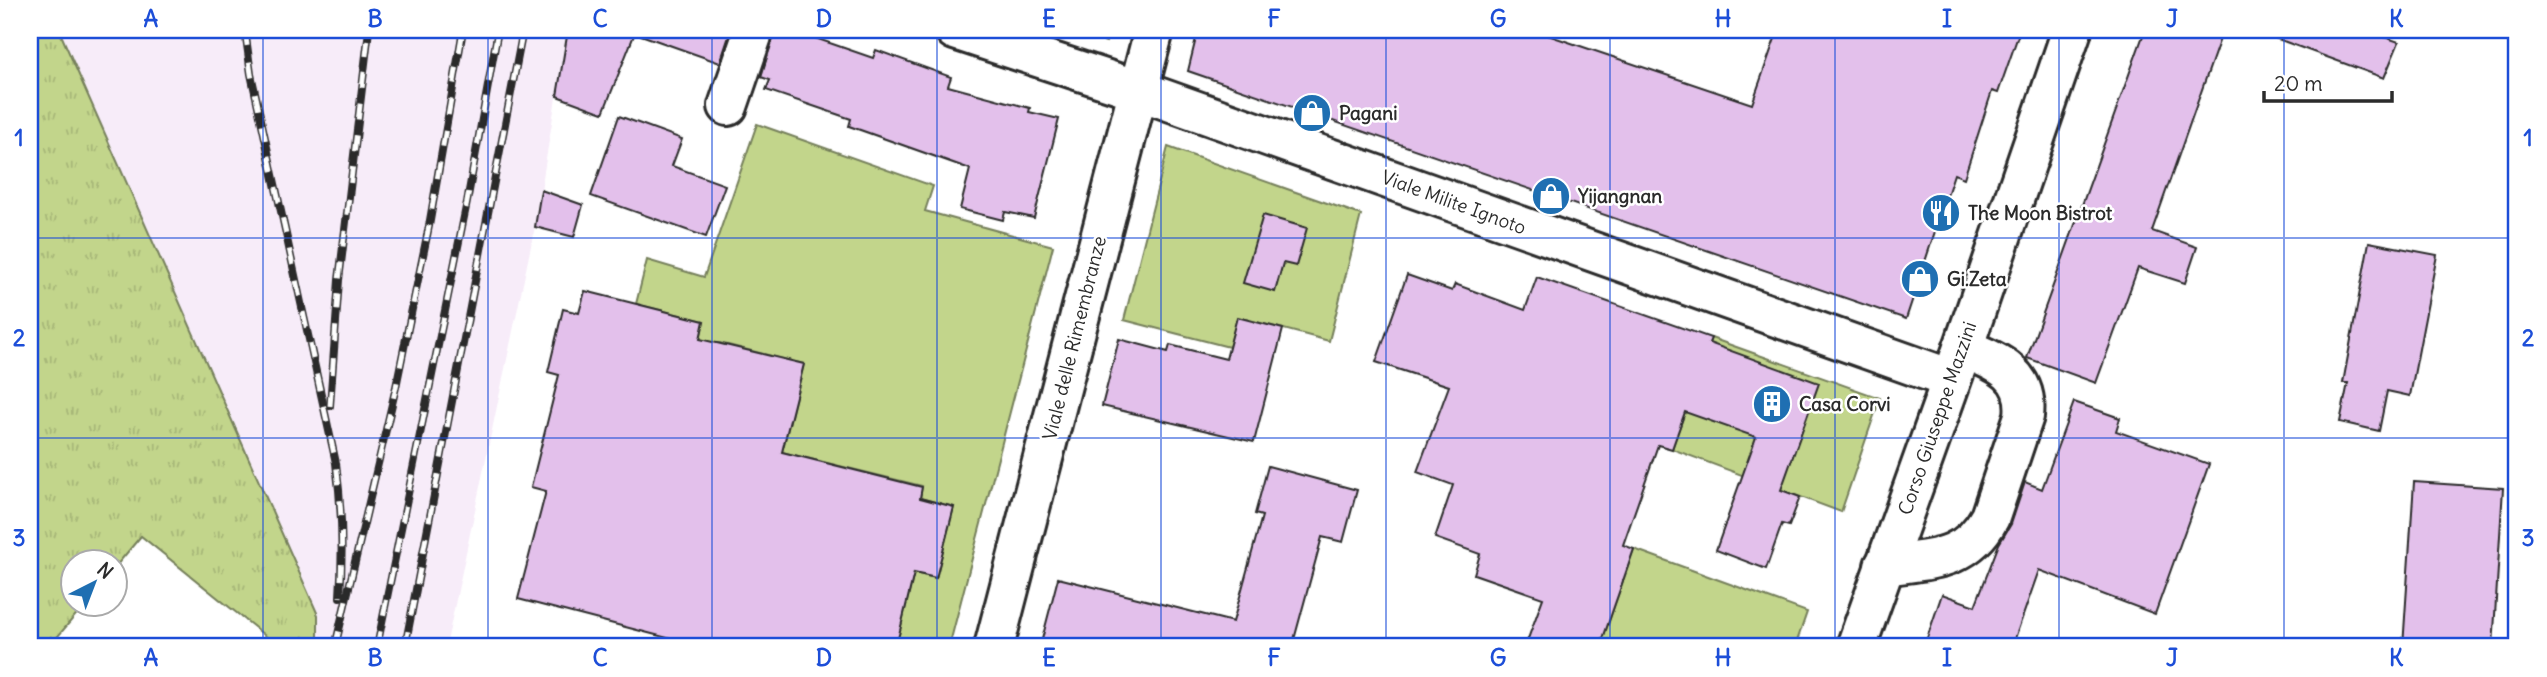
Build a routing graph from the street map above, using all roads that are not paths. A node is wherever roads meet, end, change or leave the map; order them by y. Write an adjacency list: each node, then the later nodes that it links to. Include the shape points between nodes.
1 (754, 30): 6 (street)
2 (955, 30): 5 (street, Viale Milite Ignoto)
3 (1154, 30): 5 (street, Viale delle Rimembranze)
4 (2072, 30): 7 (street, Corso Giuseppe Mazzini)
5 (1138, 90): 7 (street, Viale Milite Ignoto); 9 (street, Viale delle Rimembranze)
6 (728, 106)
7 (1957, 364): 8 (street, Corso Giuseppe Mazzini); 8 (street, Viale Milite Ignoto, via 2002,365 2022,390 2024,416 1990,517 1968,547 1942,557)
8 (1884, 566): 10 (street, Corso Giuseppe Mazzini)
9 (994, 647)
10 (1856, 647)

